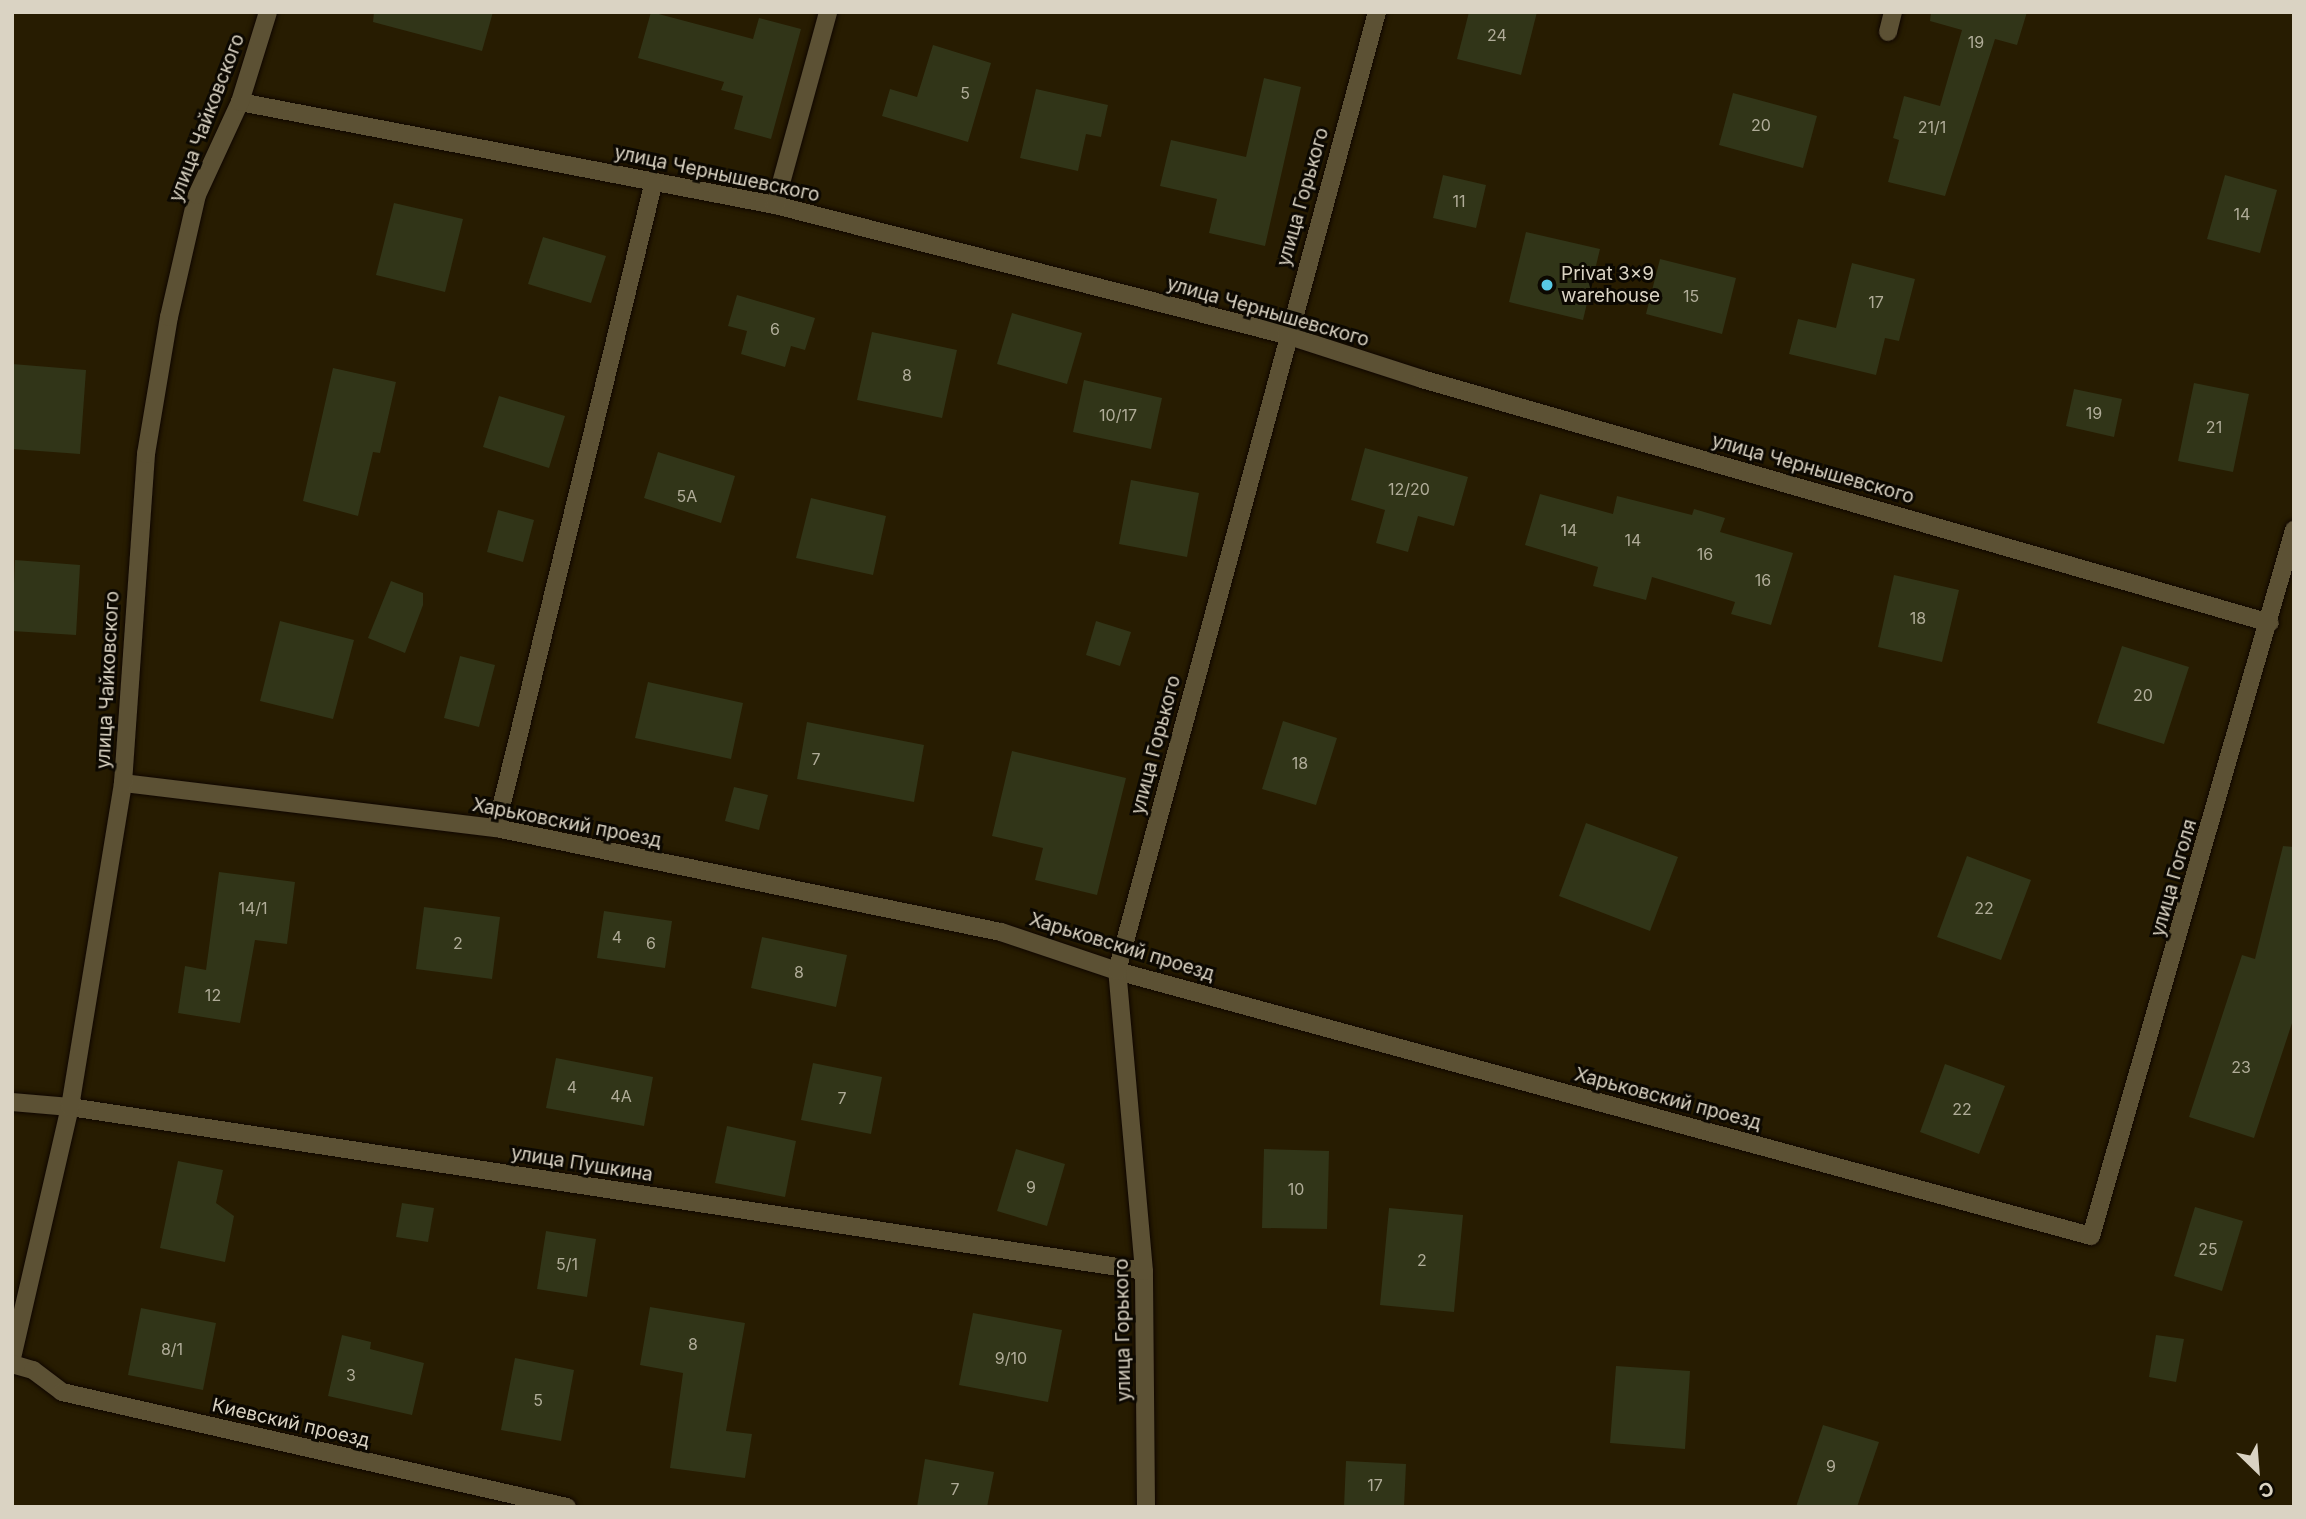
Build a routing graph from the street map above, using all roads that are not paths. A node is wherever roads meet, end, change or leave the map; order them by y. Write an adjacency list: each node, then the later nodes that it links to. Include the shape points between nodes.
1 (268, 12): 6 (street, улица Чайковского)
2 (828, 12): 8 (street)
3 (1377, 12): 9 (street, улица Горького)
4 (1893, 12): 5 (street)
5 (1888, 32)
6 (240, 102): 7 (street, улица Чернышевского); 12 (street, улица Чайковского, via 197,195 169,317 146,454)
7 (654, 181): 8 (street, улица Чернышевского); 13 (street)
8 (775, 205): 9 (street, улица Чернышевского)
9 (1286, 335): 11 (street, улица Чернышевского, via 1422,379); 14 (street, улица Горького)
10 (2294, 530): 11 (street, улица Гоголя)
11 (2270, 623): 17 (street, улица Гоголя)
12 (123, 783): 13 (street, Харьковский проезд); 16 (street, улица Чайковского)
13 (496, 828): 14 (street, Харьковский проезд, via 1001,932)
14 (1117, 971): 17 (street, Харьковский проезд); 18 (street, улица Горького)
15 (12, 1102): 16 (street, улица Пушкина)
16 (71, 1107): 18 (street, улица Пушкина); 19 (street, улица Чайковского)
17 (2091, 1236)
18 (1144, 1271): 22 (street, улица Горького)
19 (12, 1358)
20 (12, 1364): 21 (street, Киевский проезд, via 33,1370 62,1392)
21 (567, 1507)
22 (1146, 1507)

